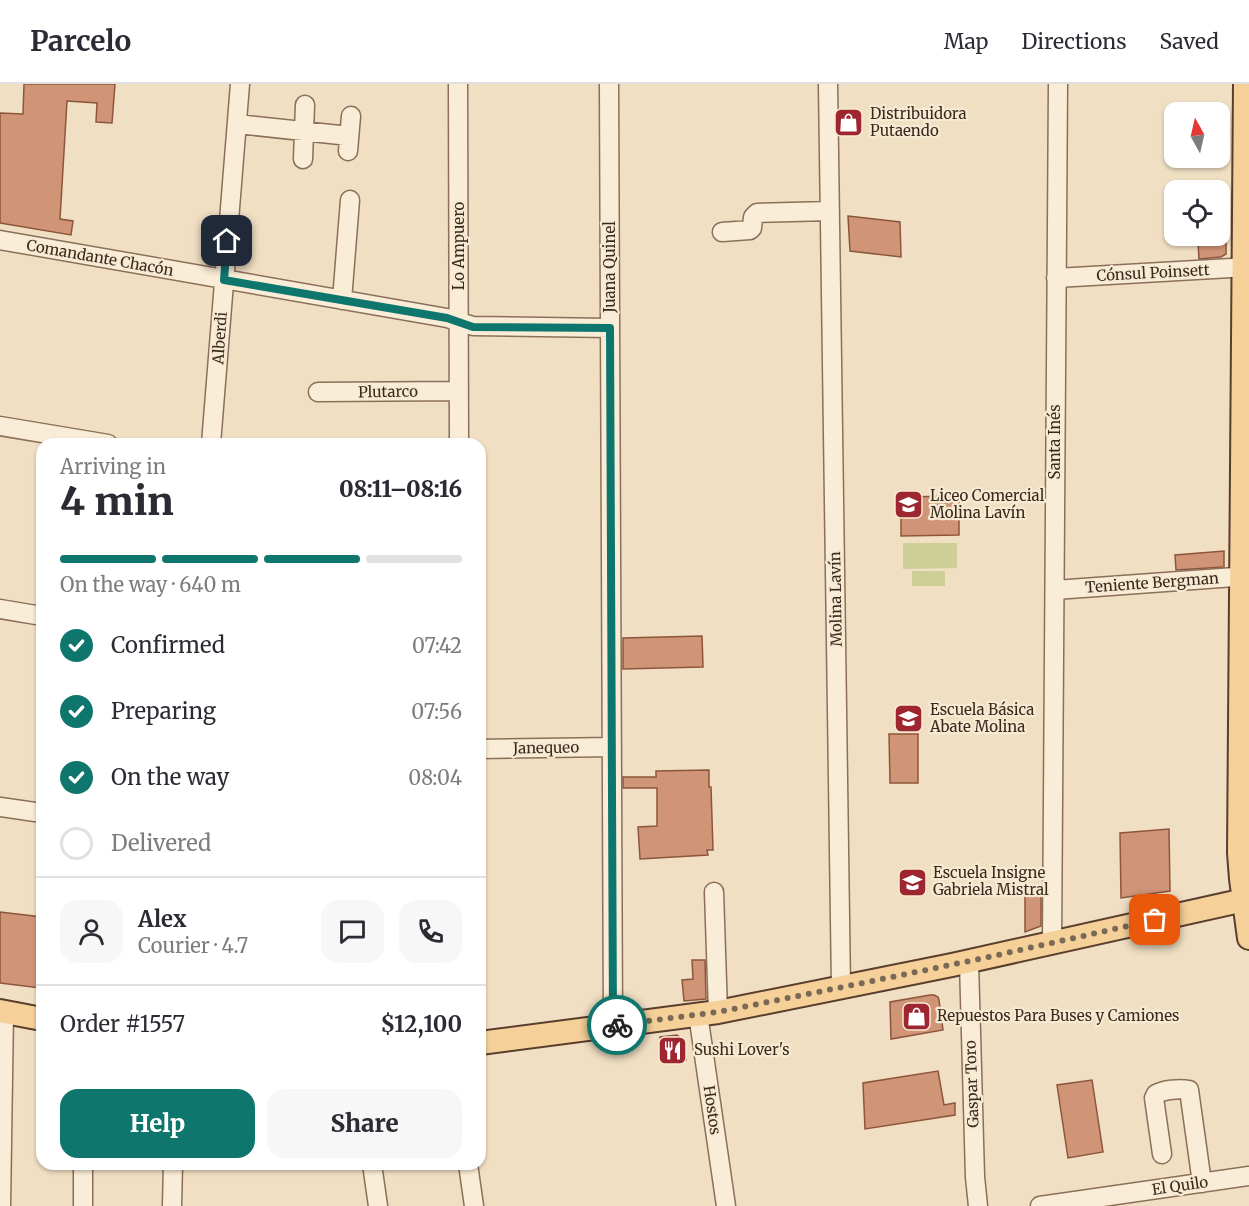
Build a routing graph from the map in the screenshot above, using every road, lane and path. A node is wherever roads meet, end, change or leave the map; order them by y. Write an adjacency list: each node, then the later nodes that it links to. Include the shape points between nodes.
1 (240, 84): 9 (street, Alberdi)
2 (458, 84): 20 (street, Lo Ampuero)
3 (609, 84): 21 (street, Juana Quinel)
4 (828, 84): 13 (street, Molina Lavín)
5 (1058, 84): 17 (street, Santa Inés)
6 (1245, 84): 16 (main road)
7 (305, 105): 10 (street)
8 (351, 116): 10 (street, via 349,144)
9 (237, 124): 10 (street); 18 (street, Alberdi)
10 (304, 131): 11 (street)
11 (303, 159)
12 (350, 200): 19 (street)
13 (830, 211): 14 (street, via 757,213 750,230); 41 (street, Molina Lavín)
14 (722, 232)
15 (0, 240): 18 (street, Comandante Chacón)
16 (1246, 268): 17 (street, Cónsul Poinsett); 28 (main road)
17 (1056, 278): 29 (street, Santa Inés)
18 (224, 280): 19 (street, Comandante Chacón); 26 (street, Alberdi)
19 (342, 300): 20 (street, Comandante Chacón)
20 (459, 322): 21 (street, Comandante Chacón, via 473,327); 22 (street, Lo Ampuero)
21 (610, 328): 32 (street, Juana Quinel)
22 (459, 391): 23 (street, Plutarco); 27 (street, Lo Ampuero)
23 (318, 392)
24 (0, 426): 25 (street)
25 (72, 438)
26 (211, 438)
27 (459, 438)
28 (1245, 576): 29 (street, Teniente Bergman); 37 (main road, via 1239,853)
29 (1054, 590): 39 (street, Santa Inés)
30 (0, 609): 31 (street)
31 (36, 615)
32 (612, 747): 33 (street, Janequeo); 45 (street, Juana Quinel)
33 (486, 749)
34 (0, 807): 35 (street)
35 (36, 812)
36 (714, 892): 43 (street, Hostos)
37 (1246, 900): 38 (main road); 39 (main road)
38 (1249, 938)
39 (1052, 943): 40 (main road)
40 (969, 962): 41 (main road); 60 (street, Gaspar Toro)
41 (841, 987): 43 (main road)
42 (2, 1012): 44 (main road); 54 (street)
43 (708, 1013): 45 (main road); 59 (street, Hostos)
44 (36, 1018)
45 (613, 1026): 46 (main road)
46 (486, 1042)
47 (1162, 1154): 53 (street, via 1154,1098 1160,1092 1189,1090)
48 (83, 1170): 55 (street)
49 (173, 1170): 56 (street)
50 (373, 1170): 57 (street)
51 (469, 1170): 58 (street)
52 (1249, 1176): 53 (street, El Quilo)
53 (1202, 1183): 61 (street, El Quilo)
54 (1, 1206)
55 (83, 1206)
56 (172, 1206)
57 (378, 1206)
58 (474, 1206)
59 (726, 1206)
60 (978, 1206)
61 (1040, 1206)

